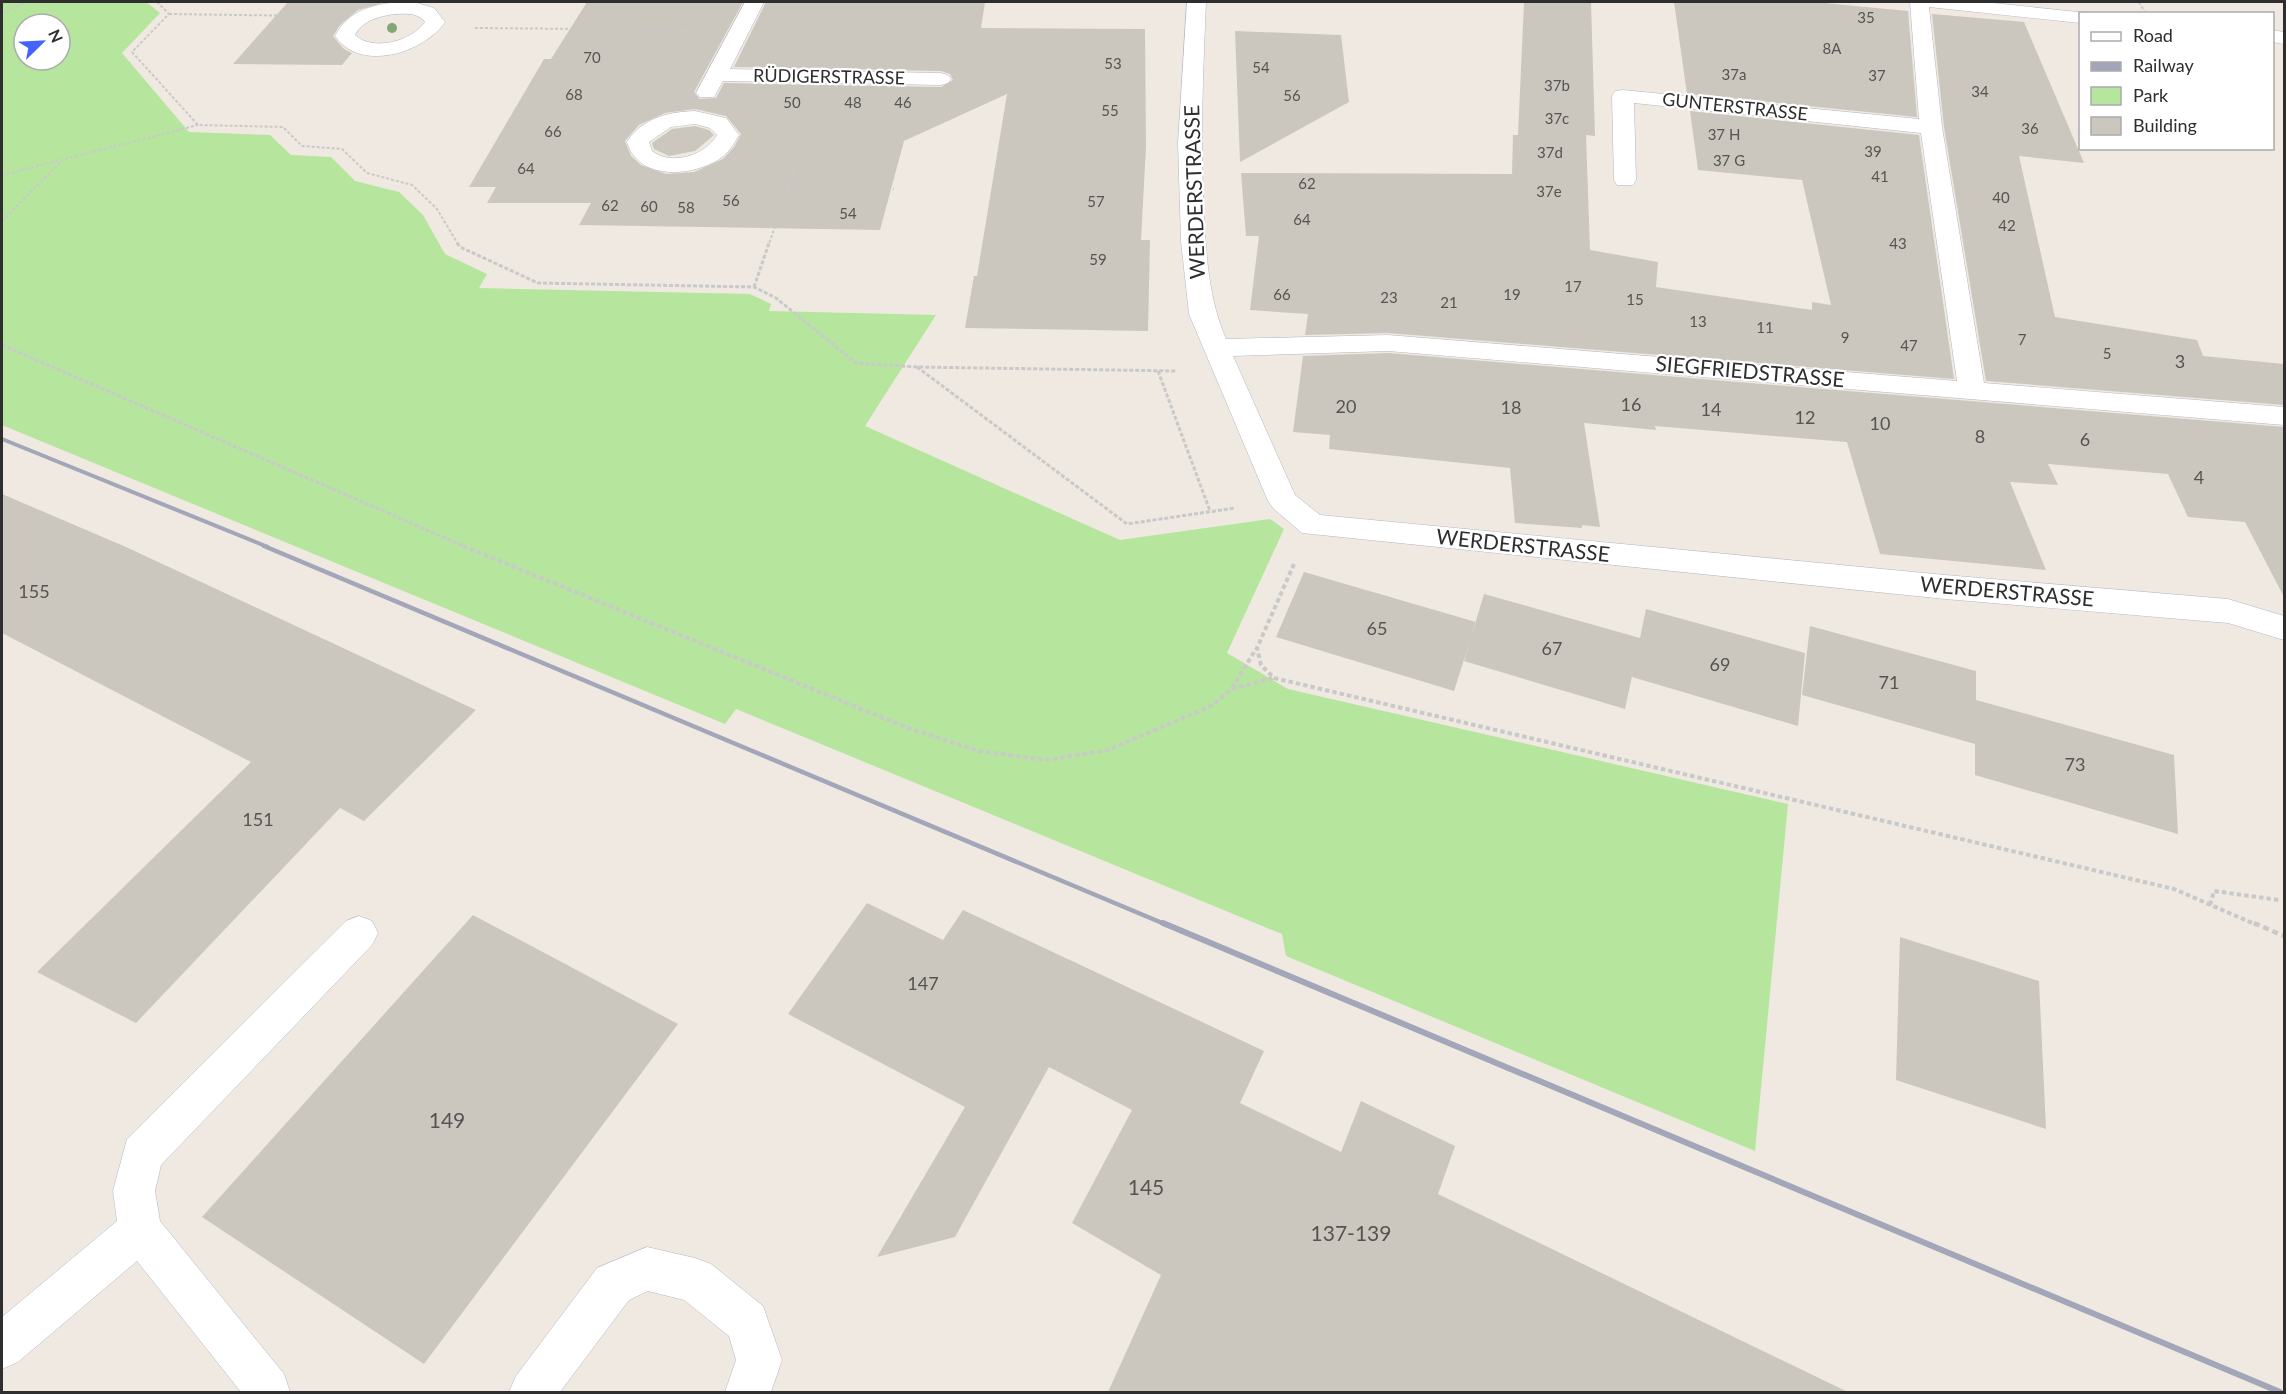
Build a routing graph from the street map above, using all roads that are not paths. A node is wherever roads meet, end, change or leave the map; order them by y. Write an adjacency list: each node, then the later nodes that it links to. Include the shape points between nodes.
1 (754, 2): 7 (street, RÜDIGERSTRASSE)
2 (1196, 2): 12 (street, WERDERSTRASSE, via 1189,143 1193,241 1202,314)
3 (1918, 2): 10 (street)
4 (1931, 2): 6 (street)
5 (416, 5): 5 (street, via 433,16 435,22 425,35 399,46 369,49 357,46 345,36 347,29 363,17)
6 (2079, 17)
7 (716, 75): 8 (street, RÜDIGERSTRASSE); 9 (street, RÜDIGERSTRASSE)
8 (941, 79)
9 (696, 117): 9 (street, via 652,127 638,142 638,150 643,157 667,164 711,156 728,135 718,123)
10 (1931, 127): 11 (street, GUNTERSTRASSE, via 1623,96); 13 (street)
11 (1625, 180)
12 (1220, 360): 13 (street, SIEGFRIEDSTRASSE, via 1388,343); 15 (street, WERDERSTRASSE, via 1283,501 1312,525 2228,611)
13 (1972, 389): 14 (street, SIEGFRIEDSTRASSE)
14 (2284, 416)
15 (2284, 628)
16 (359, 933): 17 (street, via 142,1154 134,1191)
17 (140, 1230): 18 (street); 19 (street, via 268,1390)
18 (2, 1346)
19 (265, 1392)
20 (532, 1392): 21 (street, via 613,1284 647,1269 695,1280 747,1322 759,1360)
21 (748, 1392)

